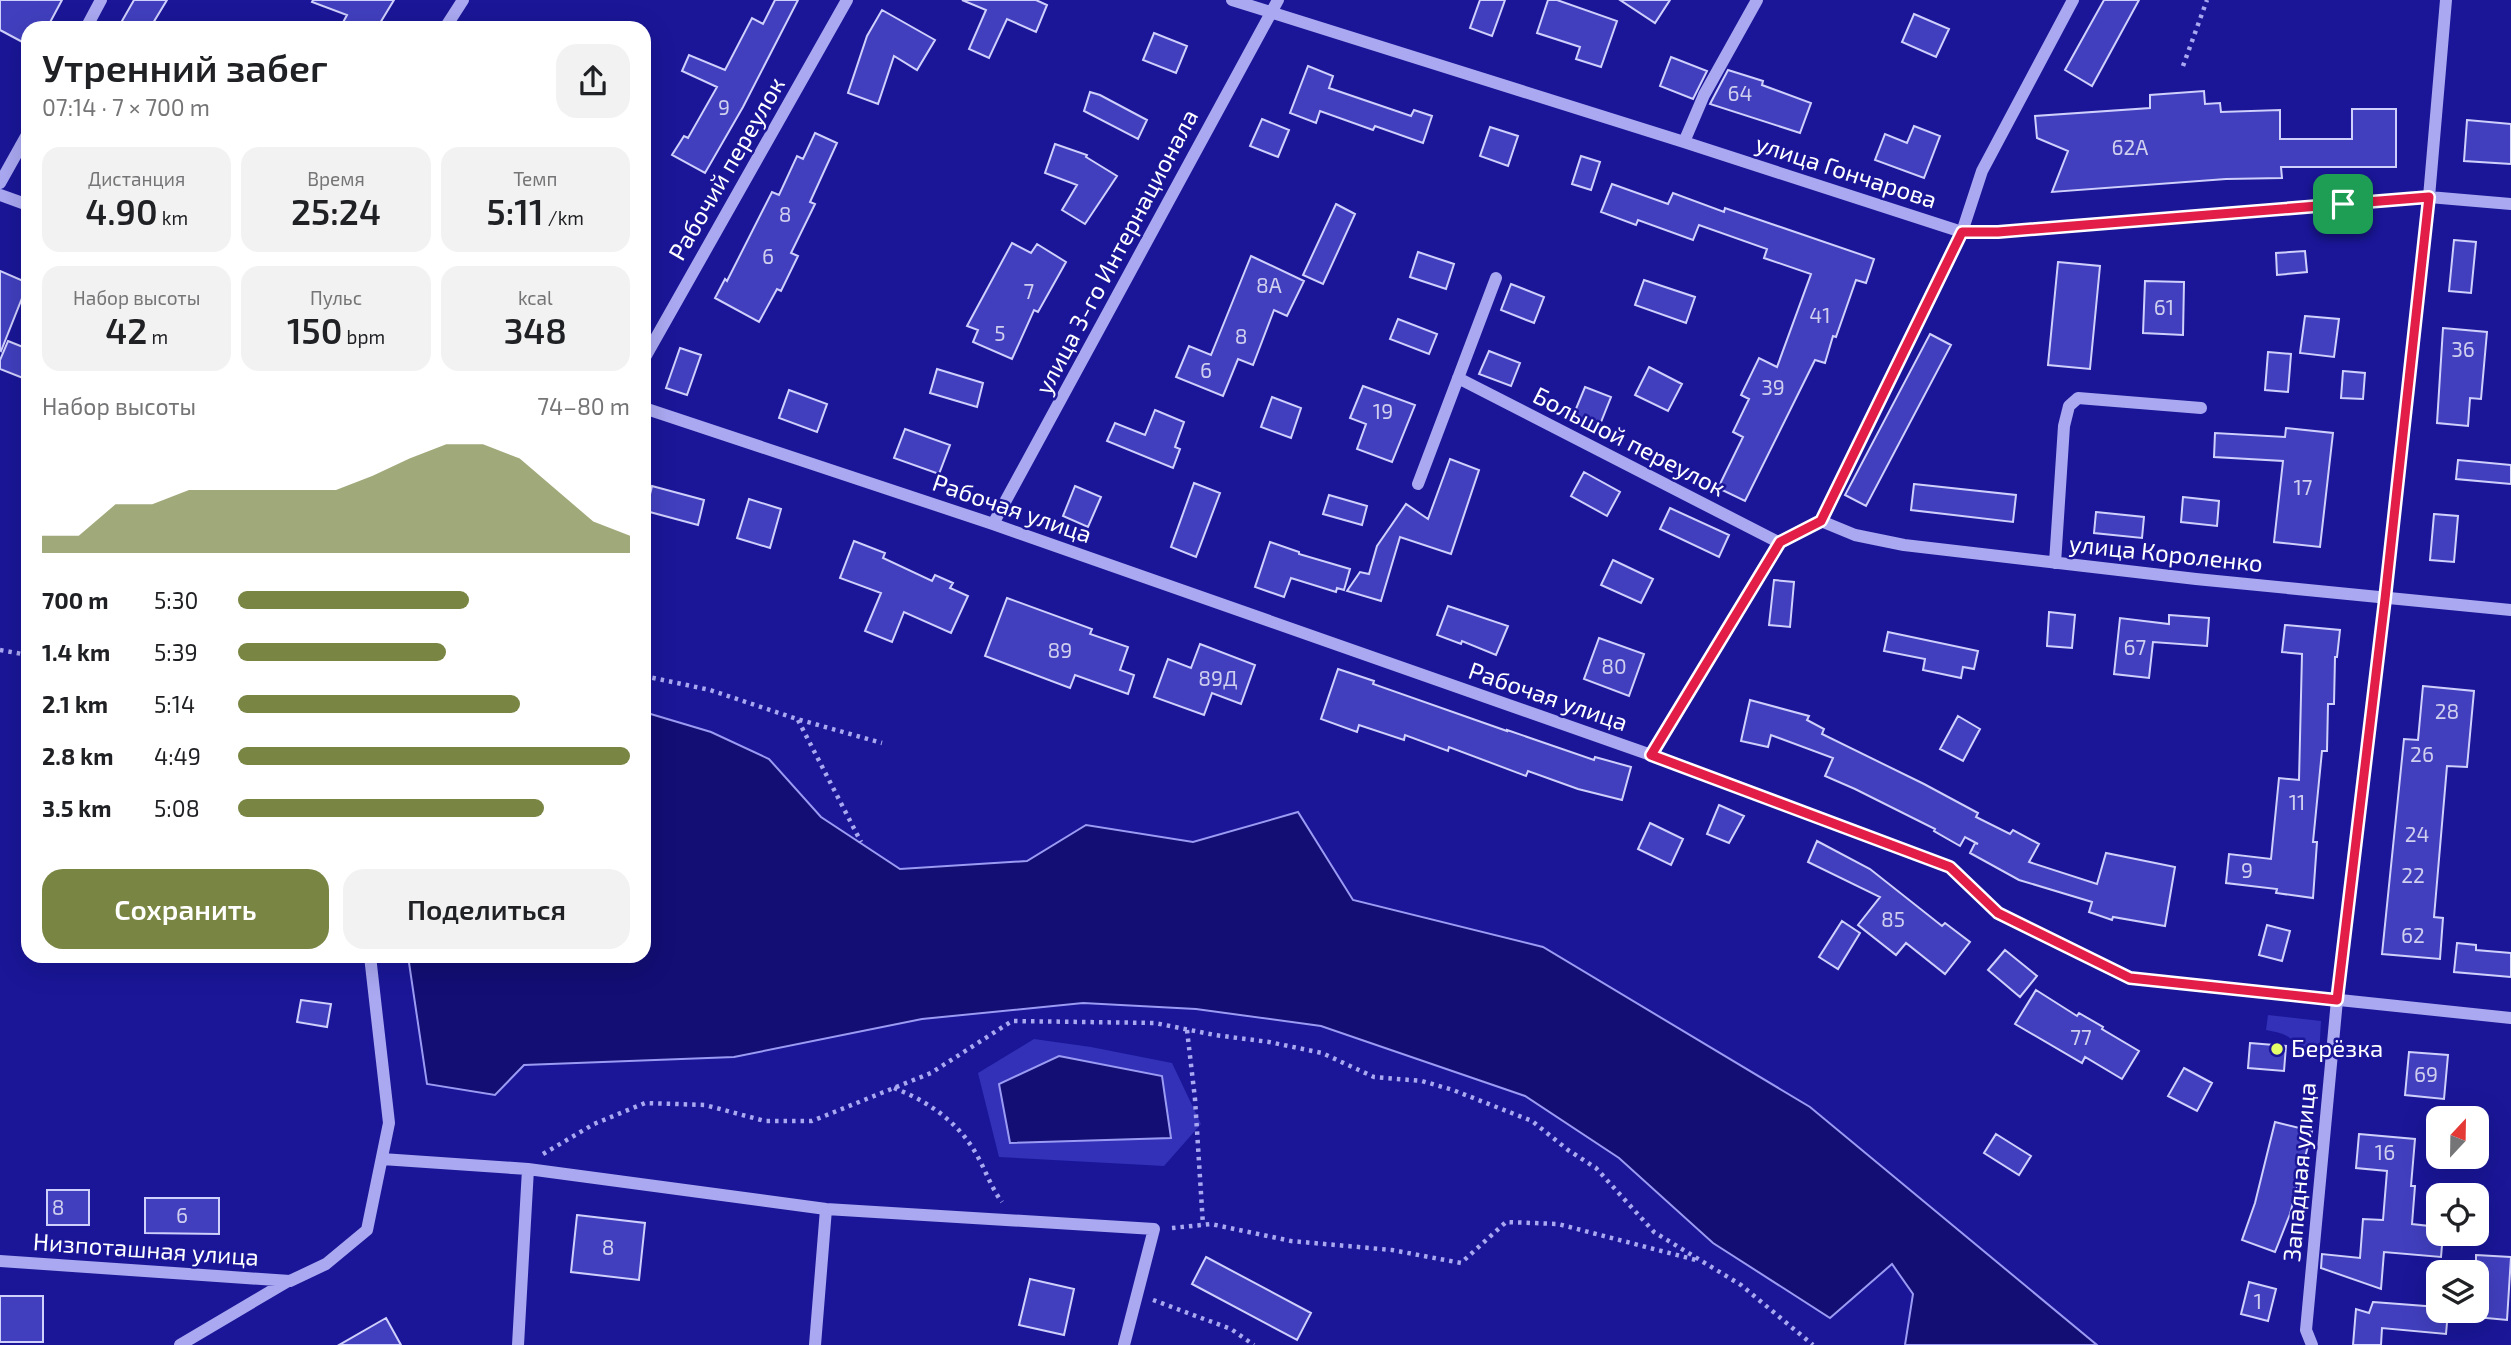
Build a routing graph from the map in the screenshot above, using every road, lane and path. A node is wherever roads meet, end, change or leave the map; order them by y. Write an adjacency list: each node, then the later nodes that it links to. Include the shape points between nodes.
1 (101, 0): 11 (street)
2 (463, 0): 12 (street)
3 (847, 0): 23 (street, Рабочий переулок)
4 (1231, 0): 10 (street, улица Гончарова)
5 (1278, 0): 10 (street, улица 3-го Интернационала)
6 (1757, 0): 14 (street, via 1704,95)
7 (2073, 0): 21 (street, via 1982,171)
8 (2207, 0): 13 (path)
9 (2446, 0): 18 (street, Западная улица)
10 (1270, 13): 14 (street, улица Гончарова); 29 (street, улица 3-го Интернационала)
11 (90, 21)
12 (450, 21)
13 (2183, 66)
14 (1684, 142): 21 (street, улица Гончарова)
15 (21, 146): 16 (street)
16 (0, 183)
17 (0, 195): 19 (street)
18 (2429, 197): 20 (street, улица Гончарова); 21 (street, улица Гончарова); 32 (street, Западная улица)
19 (21, 202)
20 (2511, 204)
21 (1962, 232): 28 (street)
22 (1496, 278): 24 (street)
23 (651, 347)
24 (1458, 378): 27 (street); 30 (street, Большой переулок)
25 (2202, 408): 31 (street, via 2078,398 2069,406)
26 (651, 410): 29 (street, Рабочая улица)
27 (1418, 484)
28 (1821, 521): 30 (street); 31 (street, улица Короленко, via 1855,535 1904,545)
29 (993, 524): 39 (street, Рабочая улица)
30 (1780, 542): 39 (street)
31 (2055, 563): 32 (street, улица Короленко)
32 (2385, 599): 33 (street, улица Короленко); 42 (street, Западная улица)
33 (2511, 610)
34 (0, 650): 35 (path)
35 (21, 654)
36 (651, 678): 37 (path, via 709,690)
37 (797, 719): 38 (path); 40 (path)
38 (882, 743)
39 (1651, 755): 42 (street, Рабочая улица, via 1950,867 1998,913 2130,978)
40 (861, 842)
41 (371, 963): 46 (street, Низпоташная улица, via 389,1123)
42 (2337, 1000): 43 (street, Рабочая улица); 62 (street, Западная улица, via 2306,1329)
43 (2511, 1018)
44 (1187, 1030): 45 (path, via 1155,1023 1012,1021 931,1073); 50 (path); 53 (path, via 1322,1053 1374,1077 1422,1081 1532,1121 1596,1168 1654,1231)
45 (894, 1088): 47 (path, via 812,1121 765,1121 705,1105 645,1103 546,1151); 49 (path, via 920,1098 958,1128)
46 (382, 1159): 47 (street); 54 (street, Низпоташная улица, via 367,1230 326,1264)
47 (528, 1169): 48 (street); 57 (street)
48 (825, 1209): 49 (street); 58 (street)
49 (1015, 1221): 51 (street)
50 (1203, 1225): 51 (path); 53 (path, via 1461,1263 1506,1222 1558,1224)
51 (1154, 1230): 55 (street)
52 (0, 1261): 54 (street, Низпоташная улица)
53 (1703, 1262): 61 (path, via 1749,1292)
54 (289, 1281): 56 (street, Низпоташная улица)
55 (1136, 1293): 59 (street); 60 (path, via 1231,1329)
56 (180, 1345)
57 (518, 1345)
58 (814, 1345)
59 (1124, 1345)
60 (1254, 1345)
61 (1813, 1345)
62 (2312, 1345)

